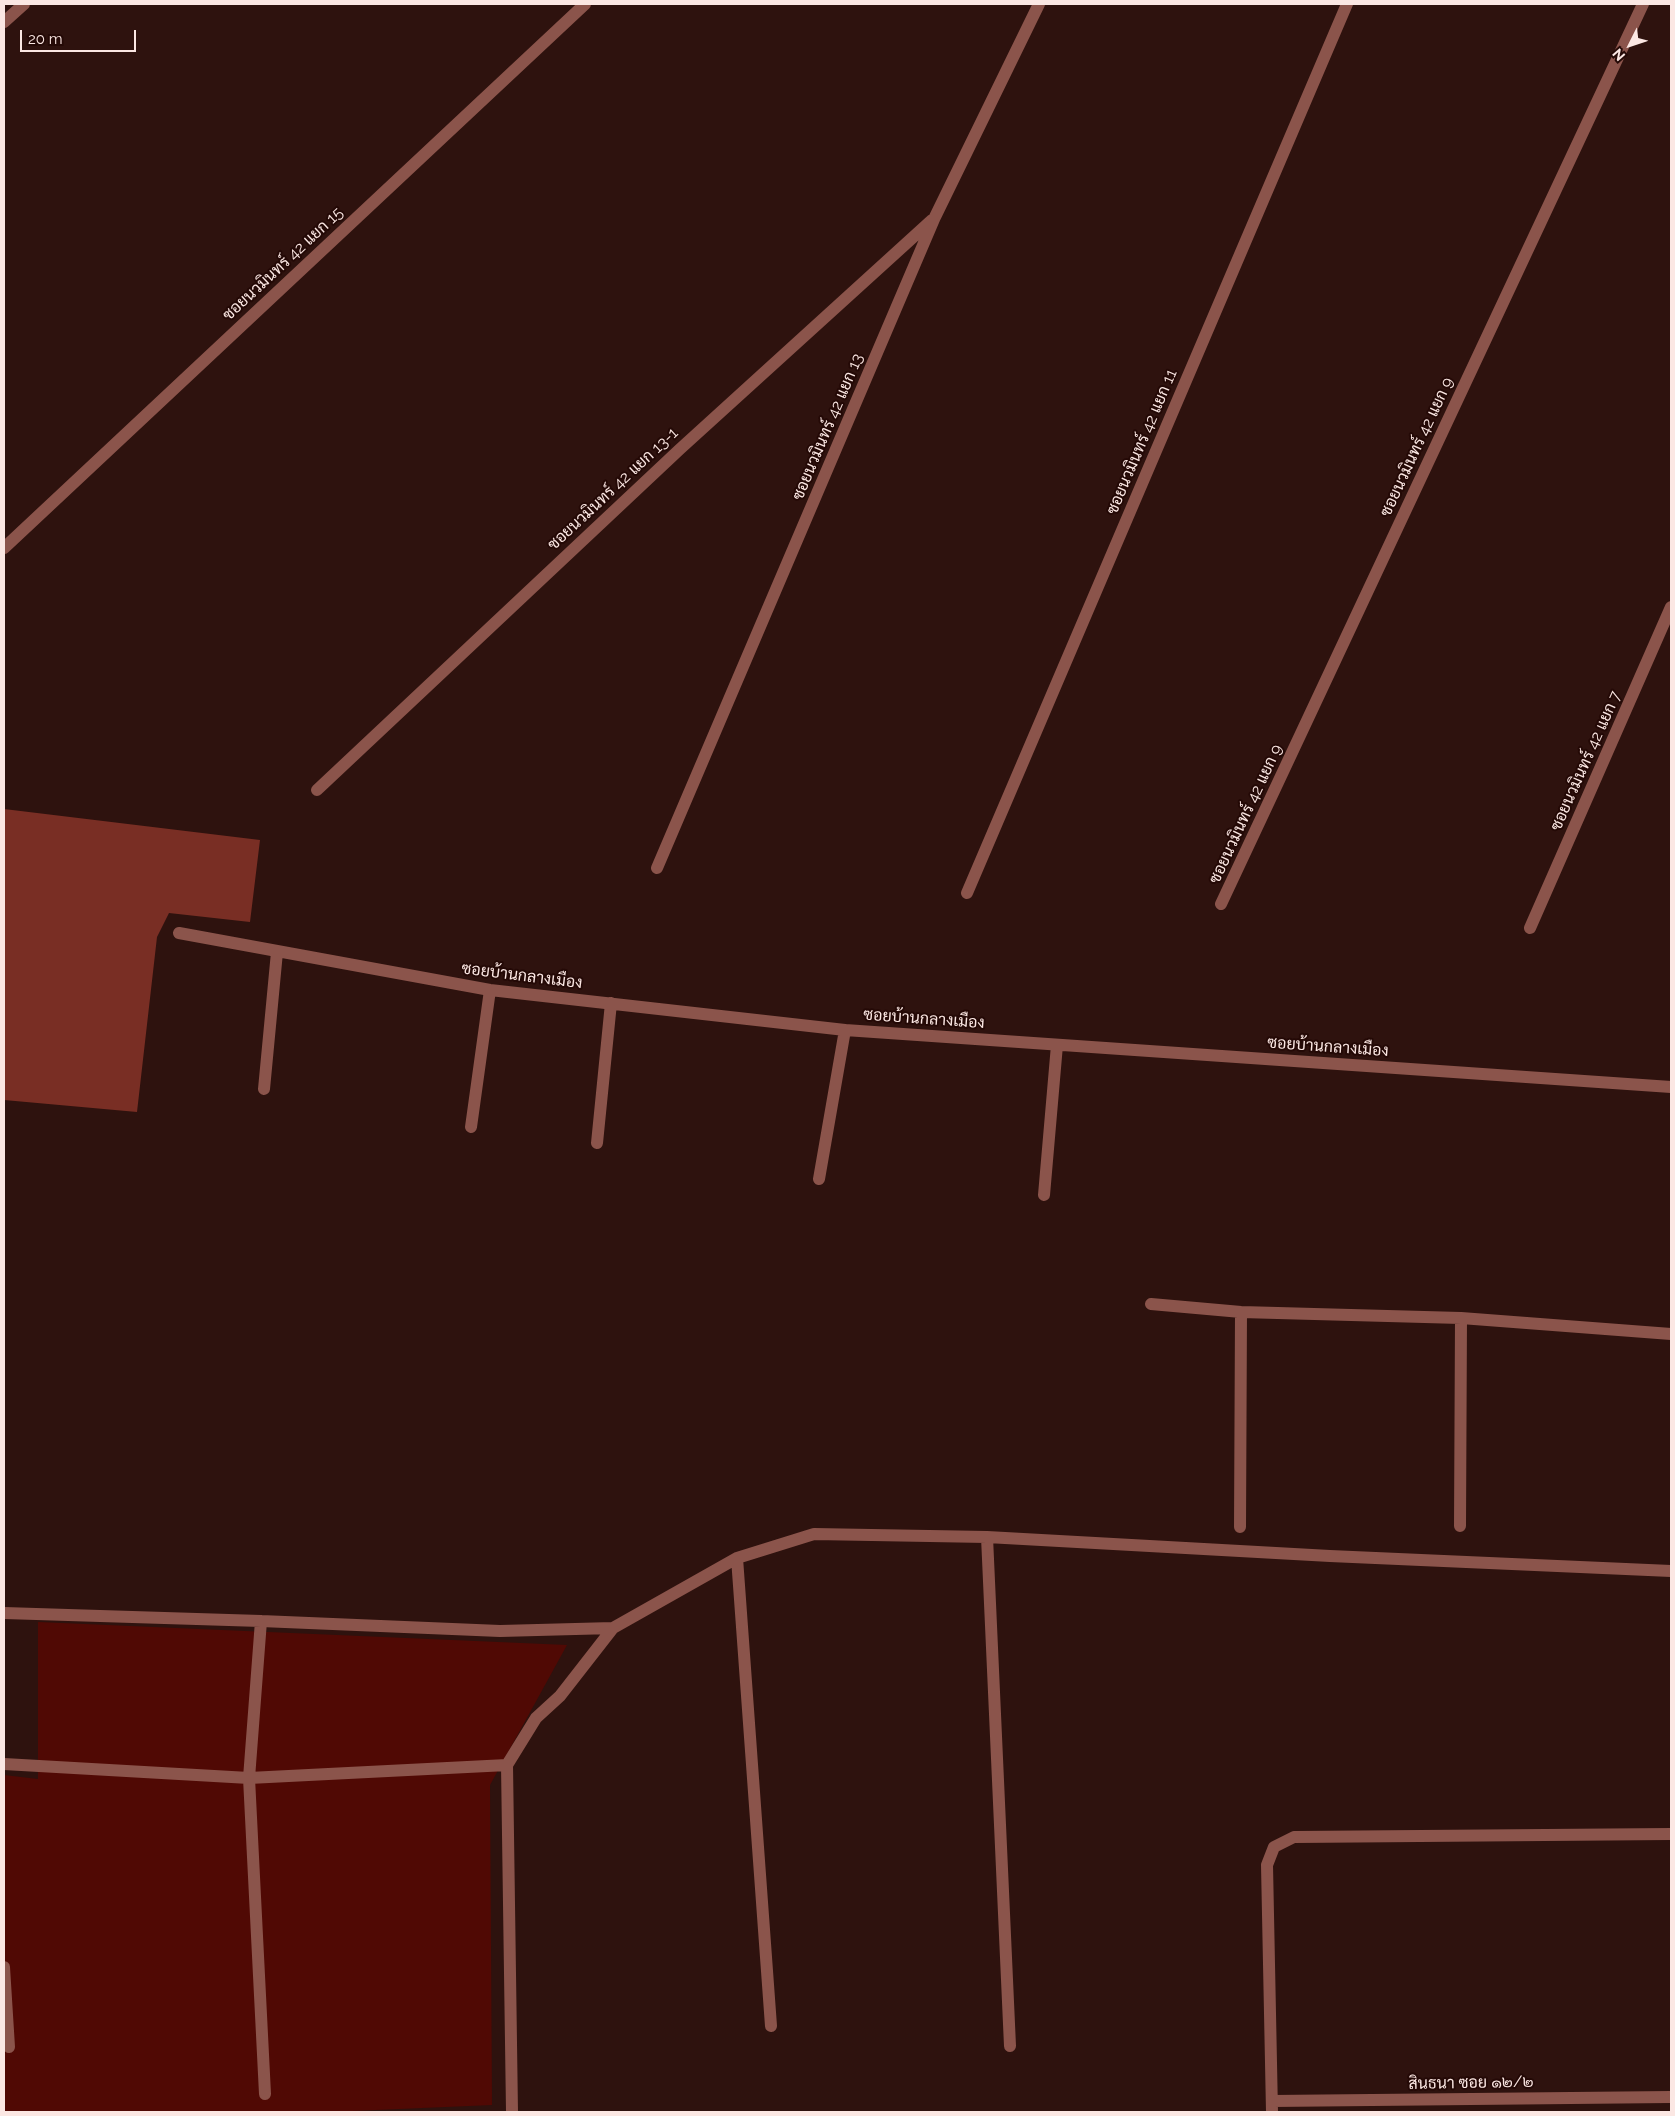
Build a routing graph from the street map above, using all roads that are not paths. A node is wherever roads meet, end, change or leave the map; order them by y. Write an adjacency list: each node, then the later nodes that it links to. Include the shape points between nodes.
1 (24, 4): 6 (street)
2 (585, 4): 8 (street, ซอยนวมินทร์ 42 แยก 15)
3 (1039, 4): 7 (street, ซอยนวมินทร์ 42 แยก 13)
4 (1347, 4): 12 (street, ซอยนวมินทร์ 42 แยก 11)
5 (1643, 4): 13 (street, ซอยนวมินทร์ 42 แยก 9)
6 (4, 22)
7 (936, 217): 10 (street, ซอยนวมินทร์ 42 แยก 13-1, via 680,449); 11 (street, ซอยนวมินทร์ 42 แยก 13)
8 (4, 548)
9 (1671, 606): 14 (street, ซอยนวมินทร์ 42 แยก 7)
10 (317, 790)
11 (657, 868)
12 (967, 893)
13 (1221, 904)
14 (1530, 928)
15 (179, 933): 16 (street, ซอยบ้านกลางเมือง)
16 (277, 952): 17 (street, ซอยบ้านกลางเมือง); 22 (street)
17 (490, 990): 18 (street, ซอยบ้านกลางเมือง); 23 (street)
18 (611, 1003): 19 (street, ซอยบ้านกลางเมือง); 24 (street)
19 (845, 1030): 20 (street, ซอยบ้านกลางเมือง); 25 (street)
20 (1057, 1045): 21 (street, ซอยบ้านกลางเมือง); 26 (street)
21 (1671, 1087)
22 (264, 1089)
23 (471, 1127)
24 (597, 1143)
25 (819, 1179)
26 (1044, 1195)
27 (1151, 1304): 28 (street)
28 (1241, 1312): 29 (street); 32 (street)
29 (1461, 1318): 30 (street); 31 (street)
30 (1671, 1334)
31 (1460, 1526)
32 (1240, 1527)
33 (987, 1537): 34 (street, via 814,1534); 35 (street); 45 (street)
34 (737, 1558): 38 (street); 44 (street)
35 (1671, 1571)
36 (4, 1613): 37 (street)
37 (261, 1621): 38 (street, via 500,1631); 41 (street)
38 (613, 1628): 40 (street, via 560,1696 536,1718)
39 (4, 1764): 41 (street)
40 (507, 1765): 41 (street); 50 (street)
41 (250, 1778): 47 (street)
42 (1671, 1834): 49 (street, via 1294,1837 1274,1847 1267,1865)
43 (4, 1967): 46 (street)
44 (771, 2026)
45 (1010, 2046)
46 (10, 2047)
47 (265, 2094)
48 (1671, 2097): 49 (street, สินธนา ซอย ๑๒/๒)
49 (1272, 2107)
50 (512, 2112)

